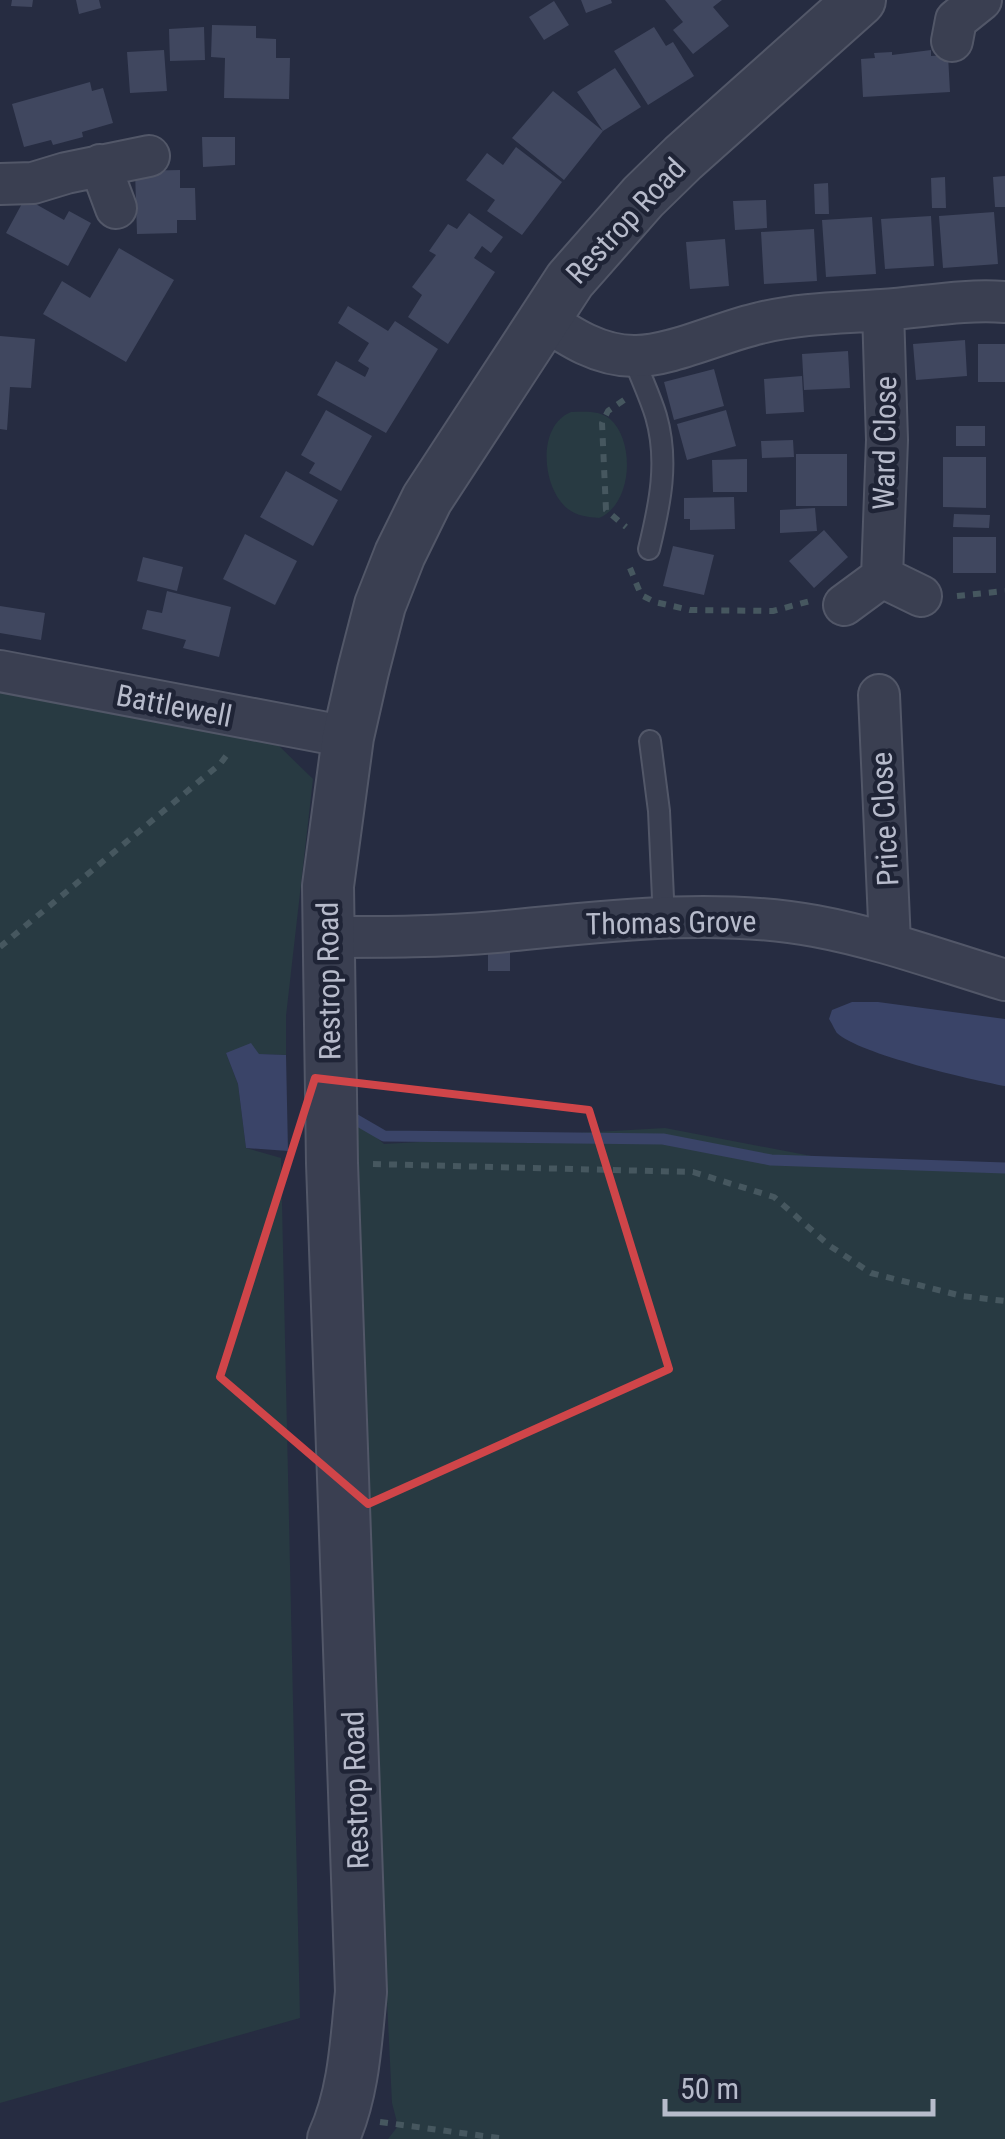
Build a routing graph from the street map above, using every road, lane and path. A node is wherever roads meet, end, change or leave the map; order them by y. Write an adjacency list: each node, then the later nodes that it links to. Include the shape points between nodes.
1 (860, 0): 10 (street, Restrop Road, via 643,197)
2 (980, 0): 3 (street, via 956,20)
3 (952, 41)
4 (149, 156): 5 (street)
5 (100, 166): 6 (street); 7 (street)
6 (0, 184)
7 (116, 208)
8 (1005, 302): 9 (street)
9 (883, 310): 11 (street, via 811,313); 15 (street, Ward Close)
10 (542, 318): 11 (street, via 578,342); 22 (street, Restrop Road, via 426,499 400,554 380,605)
11 (633, 356): 14 (lane, via 663,456)
12 (624, 400): 13 (path, via 604,415 606,492 608,514)
13 (631, 531)
14 (649, 549)
15 (882, 577): 17 (street); 18 (street)
16 (1005, 591): 17 (path)
17 (921, 596)
18 (844, 605)
19 (0, 672): 21 (street, Battlewell)
20 (879, 694): 26 (street, Price Close)
21 (246, 720): 22 (street, Battlewell); 27 (path, via 220,764)
22 (348, 737): 25 (street, Restrop Road, via 328,886)
23 (650, 741): 24 (lane)
24 (664, 920): 25 (street, Thomas Grove); 26 (street, Thomas Grove, via 812,925)
25 (328, 937): 29 (street, Restrop Road)
26 (890, 943): 28 (street, Thomas Grove)
27 (0, 947)
28 (1005, 980)
29 (332, 1163): 30 (path, via 693,1172 774,1198 871,1273); 31 (street, Restrop Road, via 362,1992)
30 (1005, 1302)
31 (339, 2127): 32 (path, via 398,2126)
32 (506, 2139)

